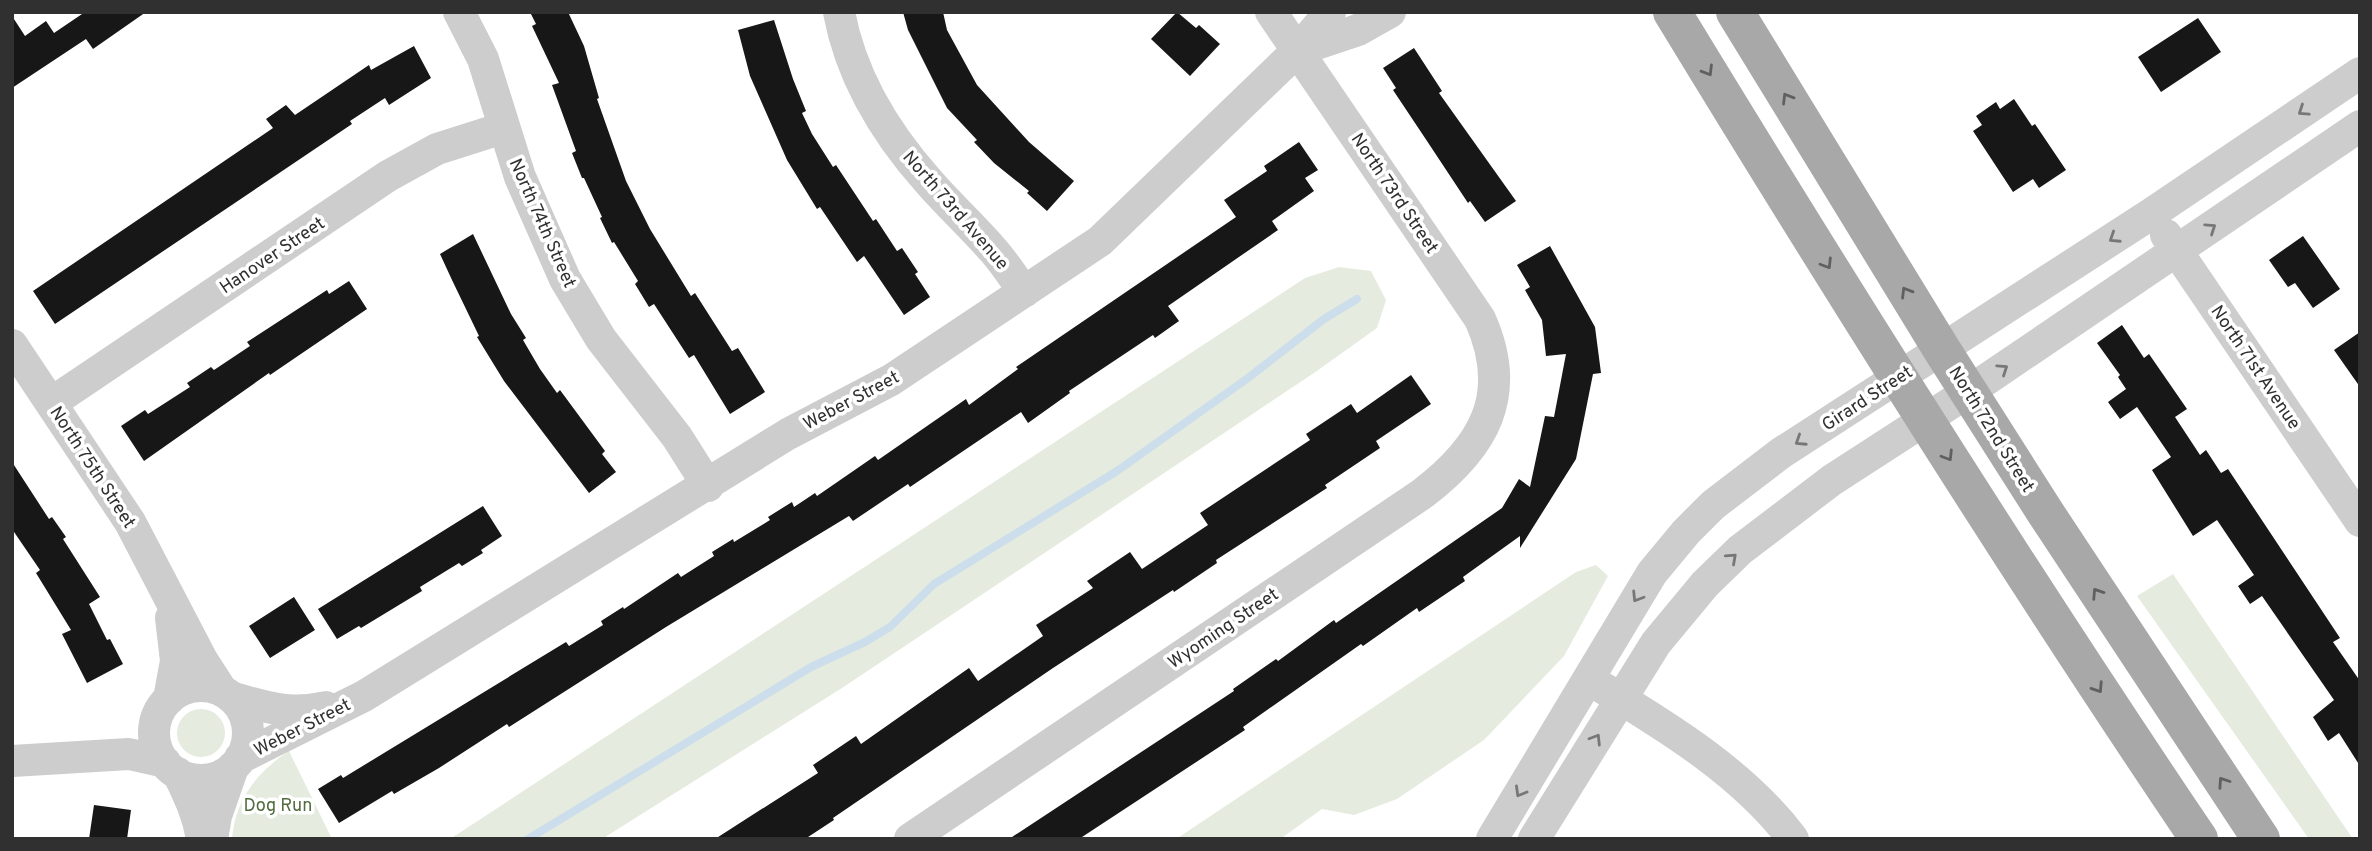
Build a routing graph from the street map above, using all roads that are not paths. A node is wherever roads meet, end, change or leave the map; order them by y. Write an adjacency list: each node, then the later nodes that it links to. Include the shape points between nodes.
1 (459, 12): 11 (street, North 74th Street, via 483,59)
2 (839, 12): 14 (street, North 73rd Avenue, via 863,87 892,137 995,251)
3 (1271, 12): 8 (street, North 73rd Street)
4 (1330, 12): 8 (street, Weber Street)
5 (1390, 12): 8 (street, Weber Street, via 1358,30)
6 (1672, 12): 17 (main road, one-way to 17)
7 (1735, 12): 16 (main road, North 72nd Street, one-way to 7)
8 (1297, 51): 14 (street, Weber Street, via 1123,222); 18 (street, North 73rd Street, via 1480,319 1490,342)
9 (2360, 73): 12 (street, Girard Street, one-way to 12)
10 (2360, 126): 13 (street, one-way to 10)
11 (503, 128): 20 (street, Hanover Street, via 437,149 388,176); 22 (street, North 74th Street, via 535,214 571,289 601,339 677,437)
12 (2151, 214): 13 (street, North 71st Avenue); 16 (street, Girard Street, one-way to 16)
13 (2177, 251): 19 (street, one-way to 13); 23 (street, North 71st Avenue)
14 (1024, 292): 22 (street, Weber Street, via 891,380 822,415)
15 (12, 345): 20 (street, North 75th Street)
16 (1942, 350): 17 (street, Girard Street); 19 (main road, North 72nd Street)
17 (1898, 378): 21 (main road); 25 (street, Girard Street, one-way to 25, via 1752,473 1695,523 1652,573)
18 (1495, 383): 35 (street, Wyoming Street, via 1477,439 1438,482)
19 (1968, 392): 21 (street); 40 (main road, North 72nd Street, one-way to 19)
20 (51, 403): 24 (street, North 75th Street, via 130,522)
21 (1925, 419): 28 (street, one-way to 21, via 1656,643 1717,571 1794,507); 39 (main road, one-way to 39)
22 (708, 486): 27 (street, Weber Street)
23 (2360, 521)
24 (167, 593): 26 (street, North 75th Street, via 202,660); 29 (street, North 75th Street, via 176,662)
25 (1587, 678): 28 (street); 36 (street, Girard Street, one-way to 36)
26 (228, 695): 27 (street, Weber Street, via 280,711 303,712); 29 (street, via 209,686 196,687 183,690); 31 (street, via 247,722 248,736)
27 (364, 696): 31 (street, Weber Street)
28 (1622, 699): 37 (street, one-way to 28); 38 (street, via 1712,760 1751,793)
29 (164, 707): 30 (street, via 121,735); 32 (street, via 155,726 155,741 160,756)
30 (23, 759): 32 (street, via 129,754)
31 (237, 762): 32 (street, via 215,778 199,780); 34 (street)
32 (172, 767): 33 (street, via 192,800)
33 (202, 839)
34 (212, 839)
35 (910, 839)
36 (1492, 839)
37 (1534, 839)
38 (1793, 839)
39 (2199, 839)
40 (2261, 839)

